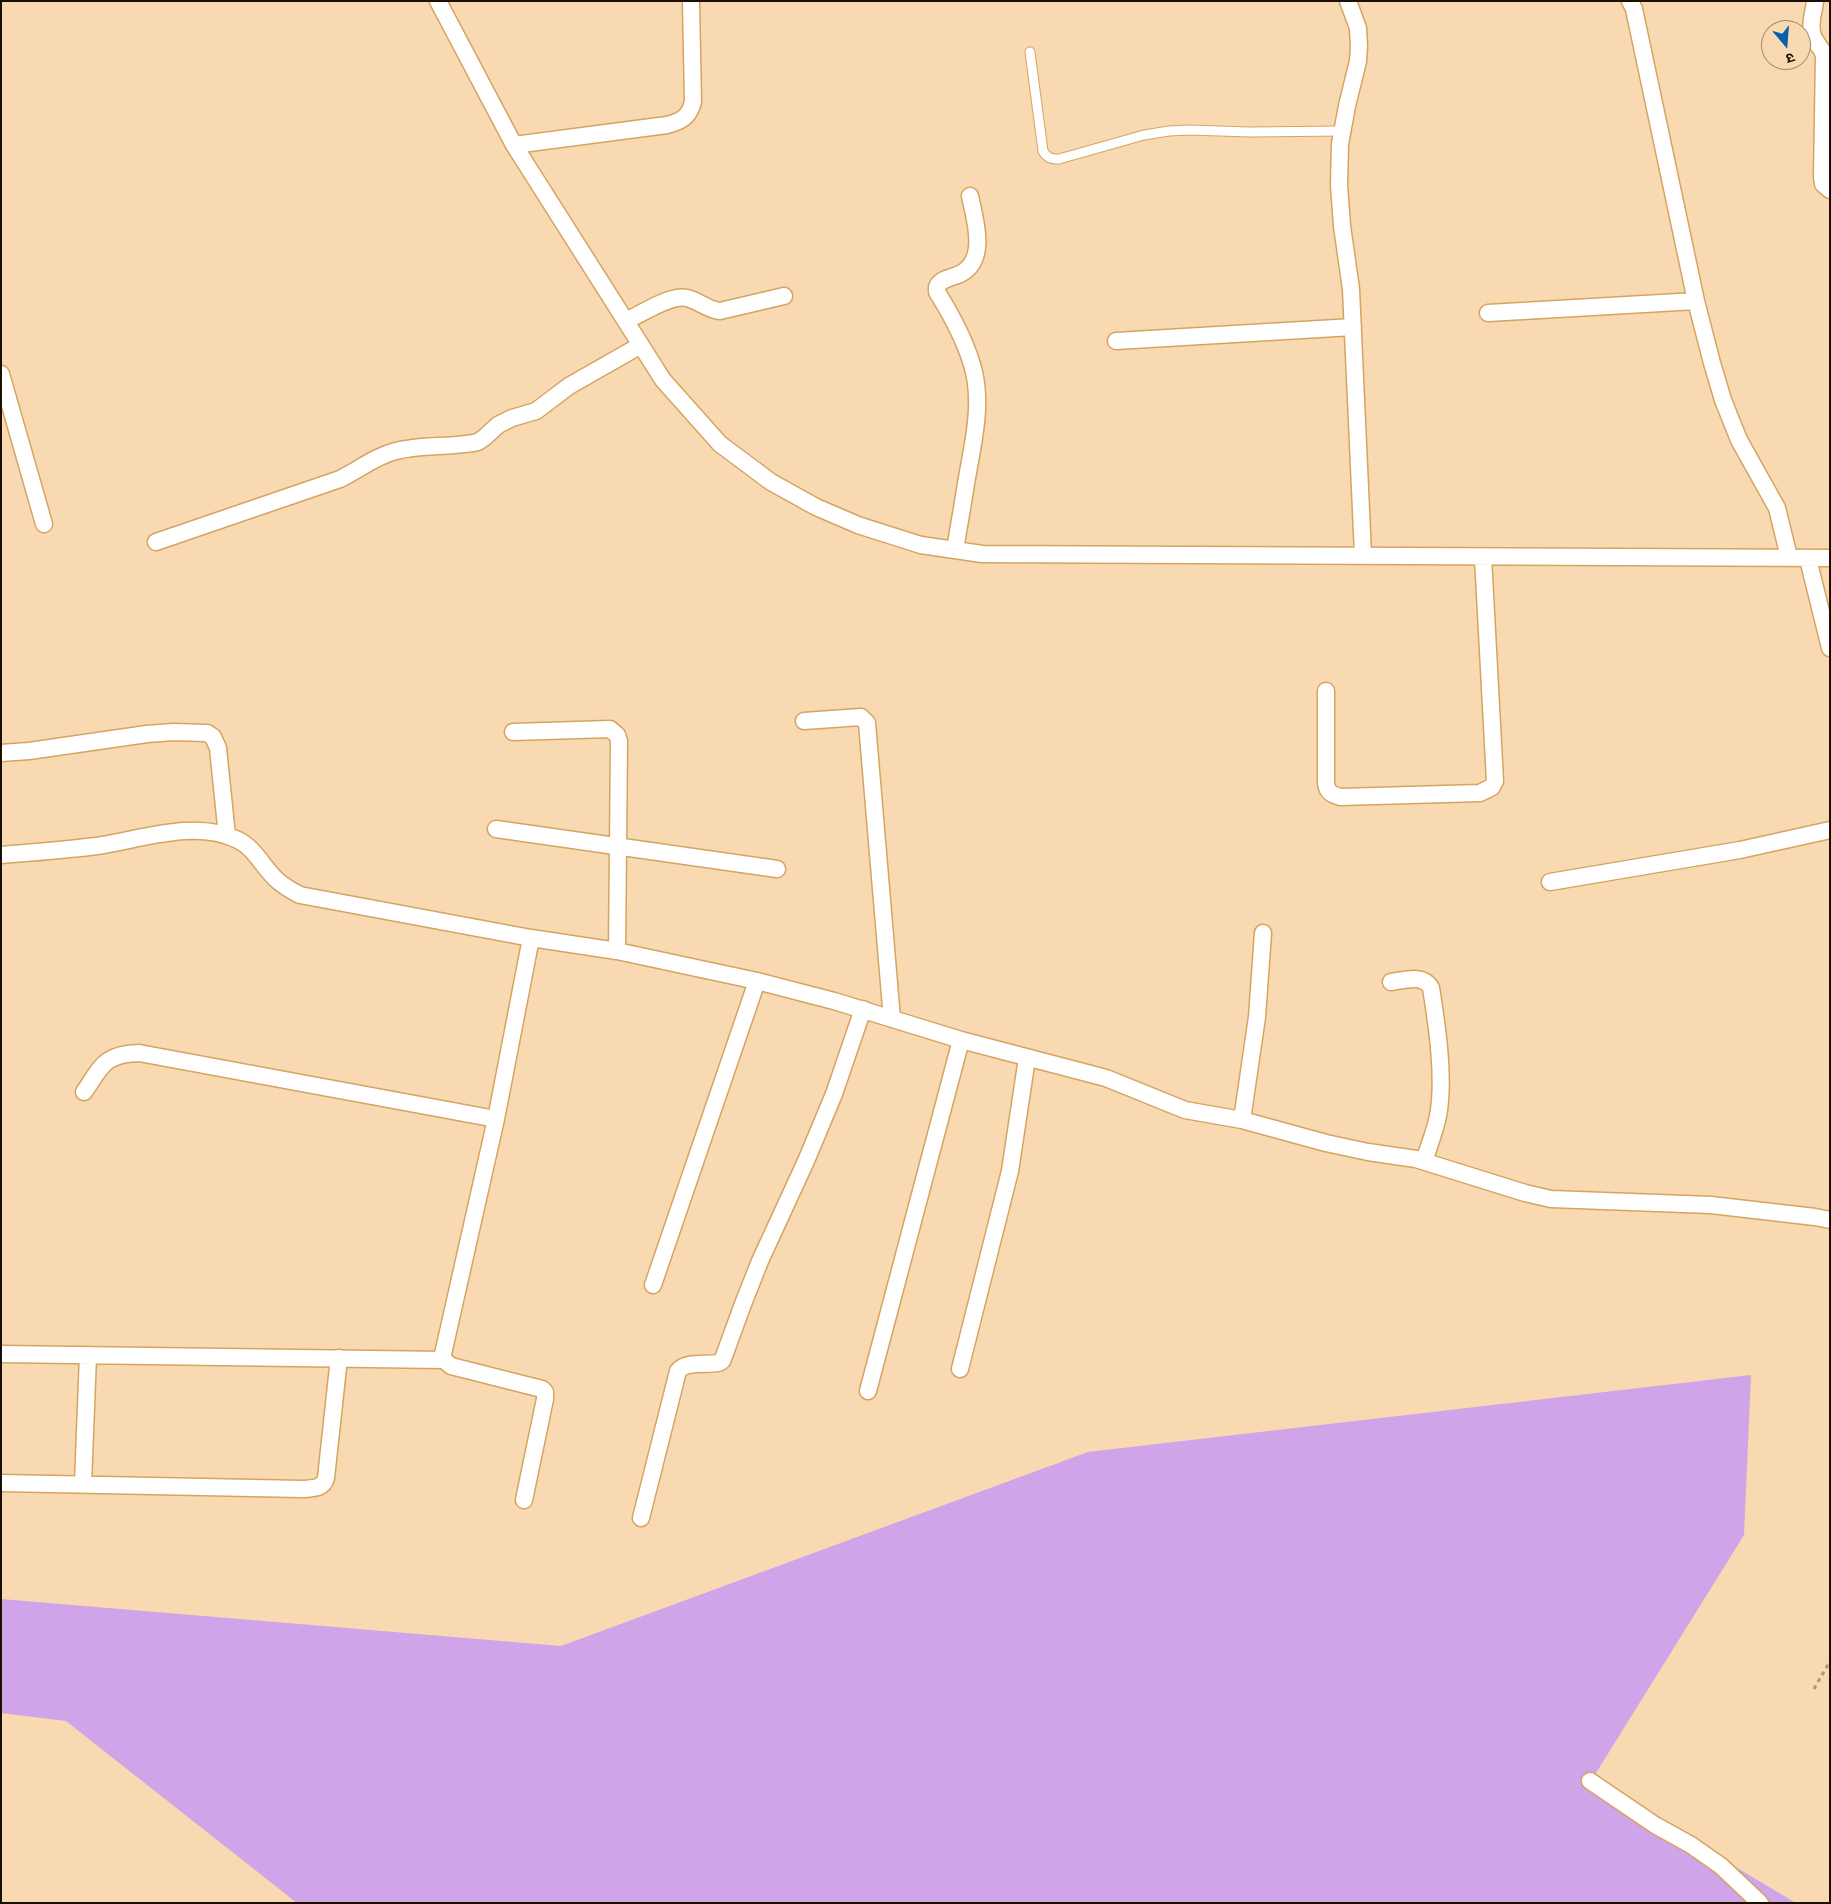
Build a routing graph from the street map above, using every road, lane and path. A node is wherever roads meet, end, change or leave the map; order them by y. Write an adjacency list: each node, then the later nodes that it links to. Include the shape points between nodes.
1 (438, 1): 8 (street)
2 (691, 1): 8 (street, via 693,102 685,118 667,125)
3 (1348, 1): 7 (street, via 1358,28 1359,46)
4 (1630, 1): 12 (street)
5 (1815, 1): 9 (street, via 1811,29 1824,55 1822,177 1823,184)
6 (1030, 52): 7 (lane, via 1043,151 1049,158 1059,159 1169,131)
7 (1343, 131): 15 (street, via 1339,185)
8 (514, 145): 14 (street)
9 (1830, 190)
10 (970, 196): 21 (street, via 977,229 976,255 968,269 941,281 936,287 968,353 977,391 973,442)
11 (784, 296): 14 (street, via 720,311 684,297 672,299)
12 (1696, 301): 13 (street); 24 (street, via 1723,400 1739,440 1777,508)
13 (1488, 313)
14 (626, 321): 17 (street)
15 (1353, 327): 16 (street); 22 (street)
16 (1116, 341)
17 (641, 345): 20 (street, via 569,386 536,411 506,420 478,442 396,450 340,479); 21 (street, via 663,380 720,444 771,482 858,525 920,545)
18 (1, 374): 19 (street)
19 (44, 524)
20 (156, 542)
21 (956, 550): 22 (street, via 982,554)
22 (1363, 555): 23 (street)
23 (1483, 557): 24 (street); 28 (street, via 1495,781 1487,792 1340,797 1329,793 1326,783)
24 (1789, 557): 26 (street)
25 (1830, 558): 26 (street)
26 (1808, 559): 27 (street)
27 (1830, 648)
28 (1326, 691)
29 (804, 721): 45 (street, via 862,717 867,723)
30 (513, 732): 35 (street, via 614,731 619,741)
31 (1, 753): 34 (street, via 29,752 147,734 207,733 218,748)
32 (496, 829): 35 (street)
33 (1830, 830): 38 (street, via 1740,850)
34 (227, 836): 36 (street, via 202,832 164,833 103,845); 40 (street, via 250,849 277,880 300,895)
35 (618, 847): 37 (street); 41 (street)
36 (1, 855)
37 (777, 869)
38 (1550, 882)
39 (1263, 933): 50 (street, via 1257,1017)
40 (531, 938): 41 (street); 49 (street)
41 (617, 951): 42 (street)
42 (756, 980): 44 (street); 53 (street)
43 (1391, 982): 51 (street, via 1422,979 1431,988 1440,1094 1438,1117)
44 (863, 1009): 45 (street); 63 (street, via 834,1094 760,1261 722,1361 687,1365 678,1371)
45 (892, 1019): 46 (street)
46 (961, 1040): 47 (street); 59 (street)
47 (1027, 1058): 50 (street, via 1106,1078 1185,1110); 58 (street, via 1010,1171)
48 (84, 1092): 49 (street, via 107,1061 123,1054 140,1053)
49 (496, 1118): 57 (street)
50 (1242, 1120): 51 (street, via 1326,1143)
51 (1424, 1161): 52 (street, via 1551,1199 1711,1205)
52 (1830, 1220)
53 (653, 1285)
54 (1, 1354): 55 (street)
55 (88, 1355): 56 (street); 61 (street)
56 (339, 1358): 57 (street); 61 (street, via 326,1478 318,1487)
57 (444, 1360): 62 (street, via 451,1366 545,1392)
58 (960, 1369)
59 (868, 1392)
60 (1, 1482): 61 (street)
61 (83, 1484)
62 (524, 1500)
63 (640, 1518)
64 (1830, 1662): 65 (path)
65 (1814, 1689)
66 (1590, 1781): 67 (street, via 1721,1866)
67 (1760, 1903)

